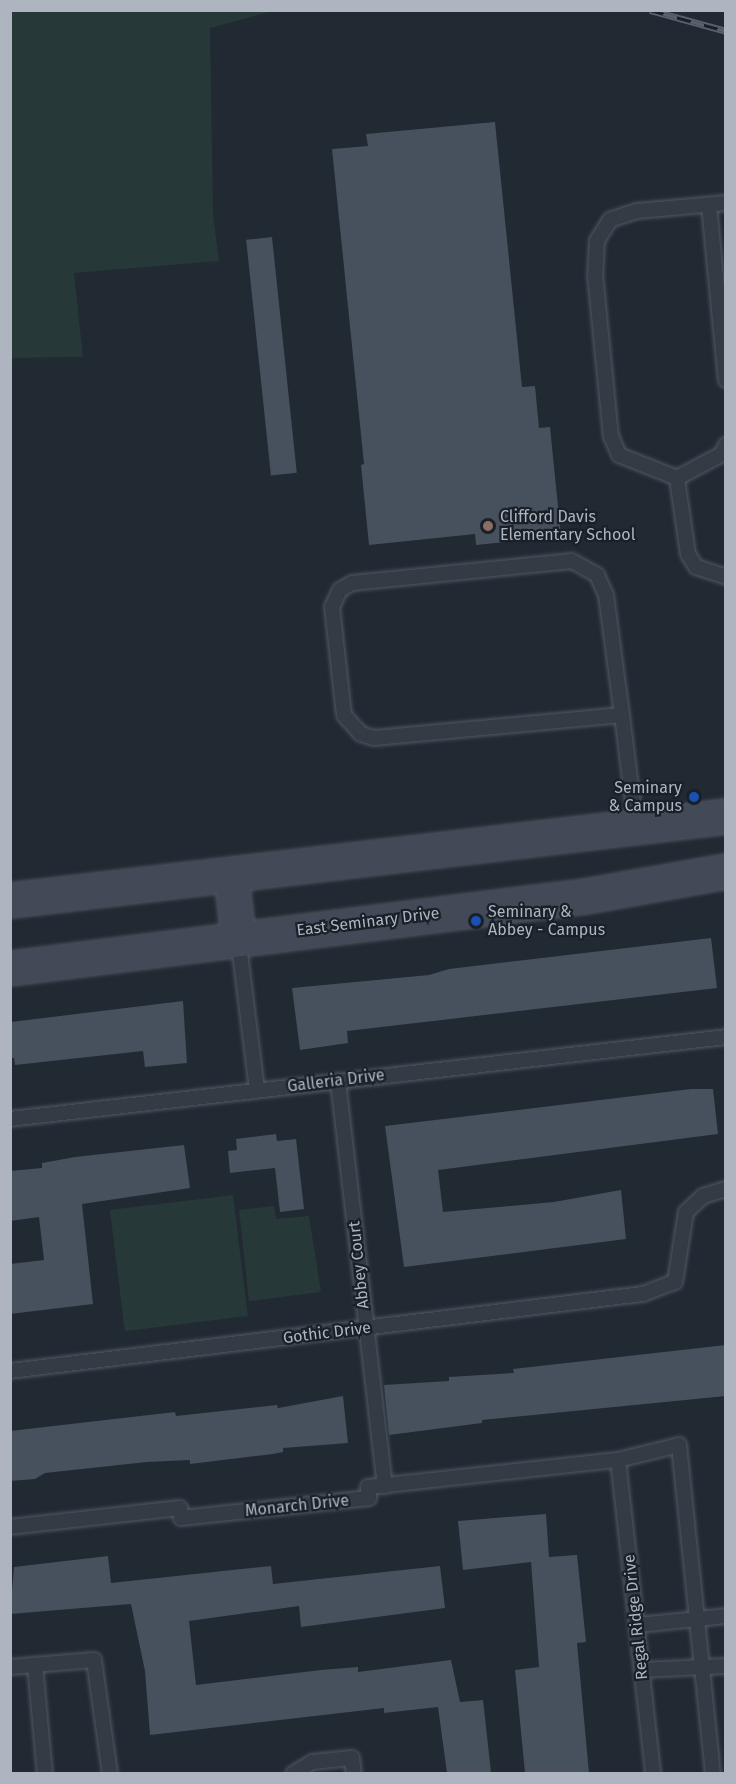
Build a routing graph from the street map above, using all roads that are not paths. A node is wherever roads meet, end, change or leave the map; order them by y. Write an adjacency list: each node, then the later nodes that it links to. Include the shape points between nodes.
1 (726, 203): 2 (lane)
2 (709, 205): 3 (lane); 5 (lane, via 637,211 610,220 597,241 595,274 611,436 619,455)
3 (726, 380)
4 (726, 445): 5 (lane, via 722,454)
5 (677, 478): 6 (lane, via 688,554 696,567)
6 (726, 577)
7 (622, 715): 7 (lane, via 606,595 597,575 572,561 352,583 340,590 332,607 344,715 361,734 375,738); 9 (lane)
8 (726, 816): 9 (main road)
9 (636, 826): 11 (main road)
10 (726, 871): 13 (main road, East Seminary Drive, via 585,896)
11 (231, 875): 12 (main road); 13 (main road)
12 (10, 900)
13 (238, 937): 14 (main road, East Seminary Drive); 17 (lane)
14 (10, 968)
15 (726, 1037): 16 (lane, Galleria Drive, via 661,1041)
16 (338, 1081): 17 (lane, Galleria Drive); 20 (lane, Abbey Court)
17 (257, 1090): 18 (lane, Galleria Drive)
18 (10, 1119)
19 (726, 1189): 20 (lane, Gothic Drive, via 703,1196 686,1212 675,1282 643,1294)
20 (366, 1329): 21 (lane, Gothic Drive); 23 (lane, Abbey Court)
21 (10, 1371)
22 (618, 1460): 23 (lane, Monarch Drive); 26 (lane, Monarch Drive, via 680,1445); 27 (lane, Regal Ridge Drive)
23 (385, 1486): 24 (lane, Monarch Drive, via 368,1487 369,1498 334,1502 182,1518 180,1508)
24 (10, 1527)
25 (726, 1616): 26 (lane)
26 (697, 1619): 27 (lane); 31 (lane)
27 (638, 1625): 32 (lane, Regal Ridge Drive)
28 (35, 1665): 30 (lane); 33 (lane); 34 (lane, via 94,1659)
29 (726, 1666): 31 (lane)
30 (10, 1667)
31 (702, 1669): 32 (lane); 38 (lane)
32 (642, 1670): 37 (lane, Regal Ridge Drive)
33 (45, 1773)
34 (110, 1773)
35 (293, 1773): 36 (lane, via 312,1762 352,1758)
36 (354, 1773)
37 (653, 1773)
38 (713, 1773)

